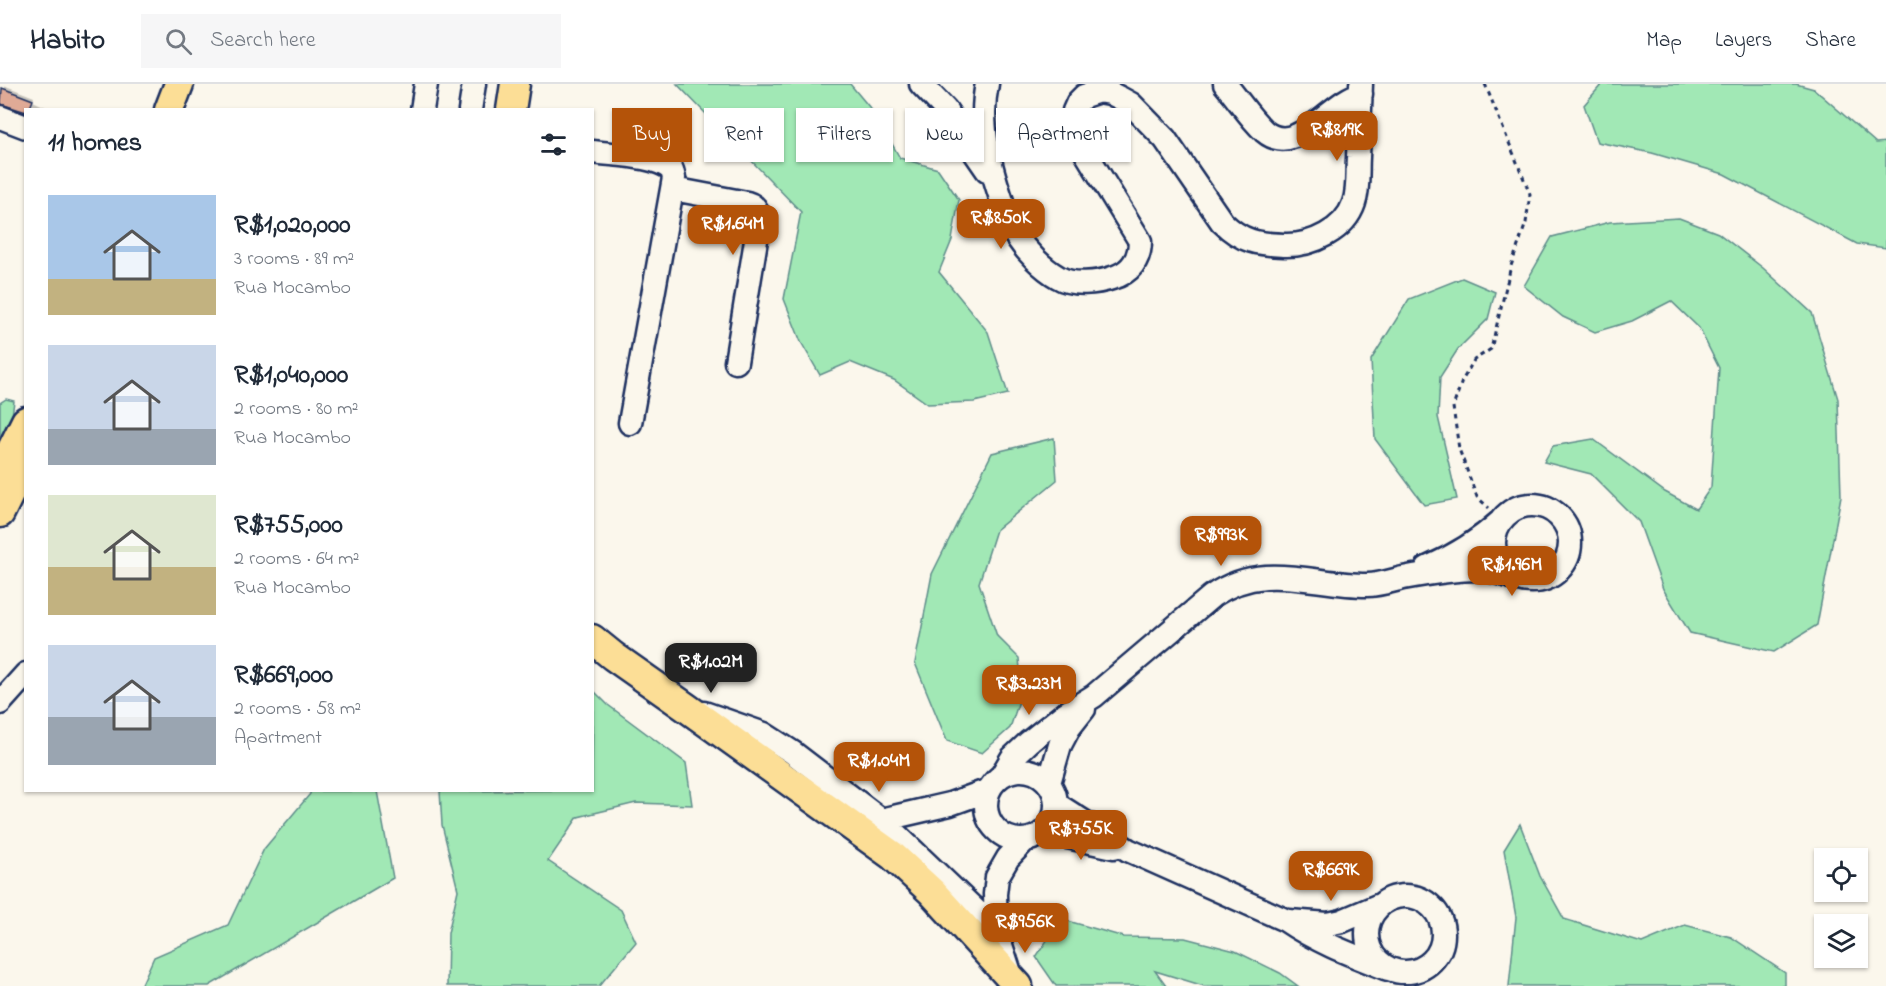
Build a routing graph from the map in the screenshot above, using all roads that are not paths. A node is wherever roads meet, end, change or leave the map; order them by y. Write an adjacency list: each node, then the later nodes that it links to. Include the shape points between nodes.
1 (160, 84): 10 (main road)
2 (179, 84): 11 (main road)
3 (426, 84): 12 (street)
4 (474, 84): 13 (street)
5 (515, 84): 14 (main road)
6 (921, 84): 19 (street, via 945,109)
7 (987, 84): 19 (street, via 983,101 987,147)
8 (1225, 84): 9 (street, via 1262,129 1282,138 1305,132)
9 (1361, 89): 19 (street, via 1354,202 1339,225 1322,237 1295,246 1253,242 1234,234 1165,138 1131,105 1110,93 1099,91 1084,96 1074,111 1072,126 1140,242 1138,258 1123,275 1100,283 1060,279 1015,234)
10 (152, 108)
11 (170, 108)
12 (422, 108)
13 (470, 108)
14 (511, 108)
15 (0, 117): 16 (street)
16 (24, 126)
17 (594, 152): 18 (street, via 662,163 672,170)
18 (674, 183): 20 (street, via 752,204 758,211); 21 (street)
19 (996, 184)
20 (736, 362)
21 (630, 423)
22 (24, 425): 24 (main road)
23 (24, 464): 25 (main road)
24 (0, 473)
25 (0, 513)
26 (1502, 520): 27 (street, via 1448,559); 28 (street, via 1496,530 1496,554 1502,566); 28 (street, via 1521,506 1546,507 1564,522 1569,533 1567,558 1560,568 1550,576)
27 (1403, 578): 28 (street, via 1477,569); 31 (street, via 1370,585 1273,575 1223,588)
28 (1524, 580)
29 (594, 641): 33 (main road)
30 (24, 677): 32 (street)
31 (1094, 696): 34 (street, via 1029,742); 35 (street, via 1060,745)
32 (0, 703)
33 (687, 708): 36 (street, via 764,734); 43 (main road, via 912,872)
34 (995, 782): 35 (street, via 1011,771 1031,771 1041,776); 36 (street, via 950,804); 37 (street, via 986,800 989,821 1004,836)
35 (1053, 794): 37 (street, via 1055,814 1050,824); 38 (street)
36 (881, 820): 41 (street)
37 (1034, 836): 38 (street); 41 (street, via 1008,858 998,877)
38 (1128, 850): 40 (street)
39 (1380, 904): 40 (street, via 1328,924); 42 (street, via 1367,926 1367,939 1370,951); 42 (street, via 1391,898 1417,897 1437,912 1443,924 1442,948 1435,960 1413,972)
40 (1285, 920): 42 (street, via 1305,934)
41 (996, 930): 43 (street)
42 (1388, 969)
43 (1015, 983)

